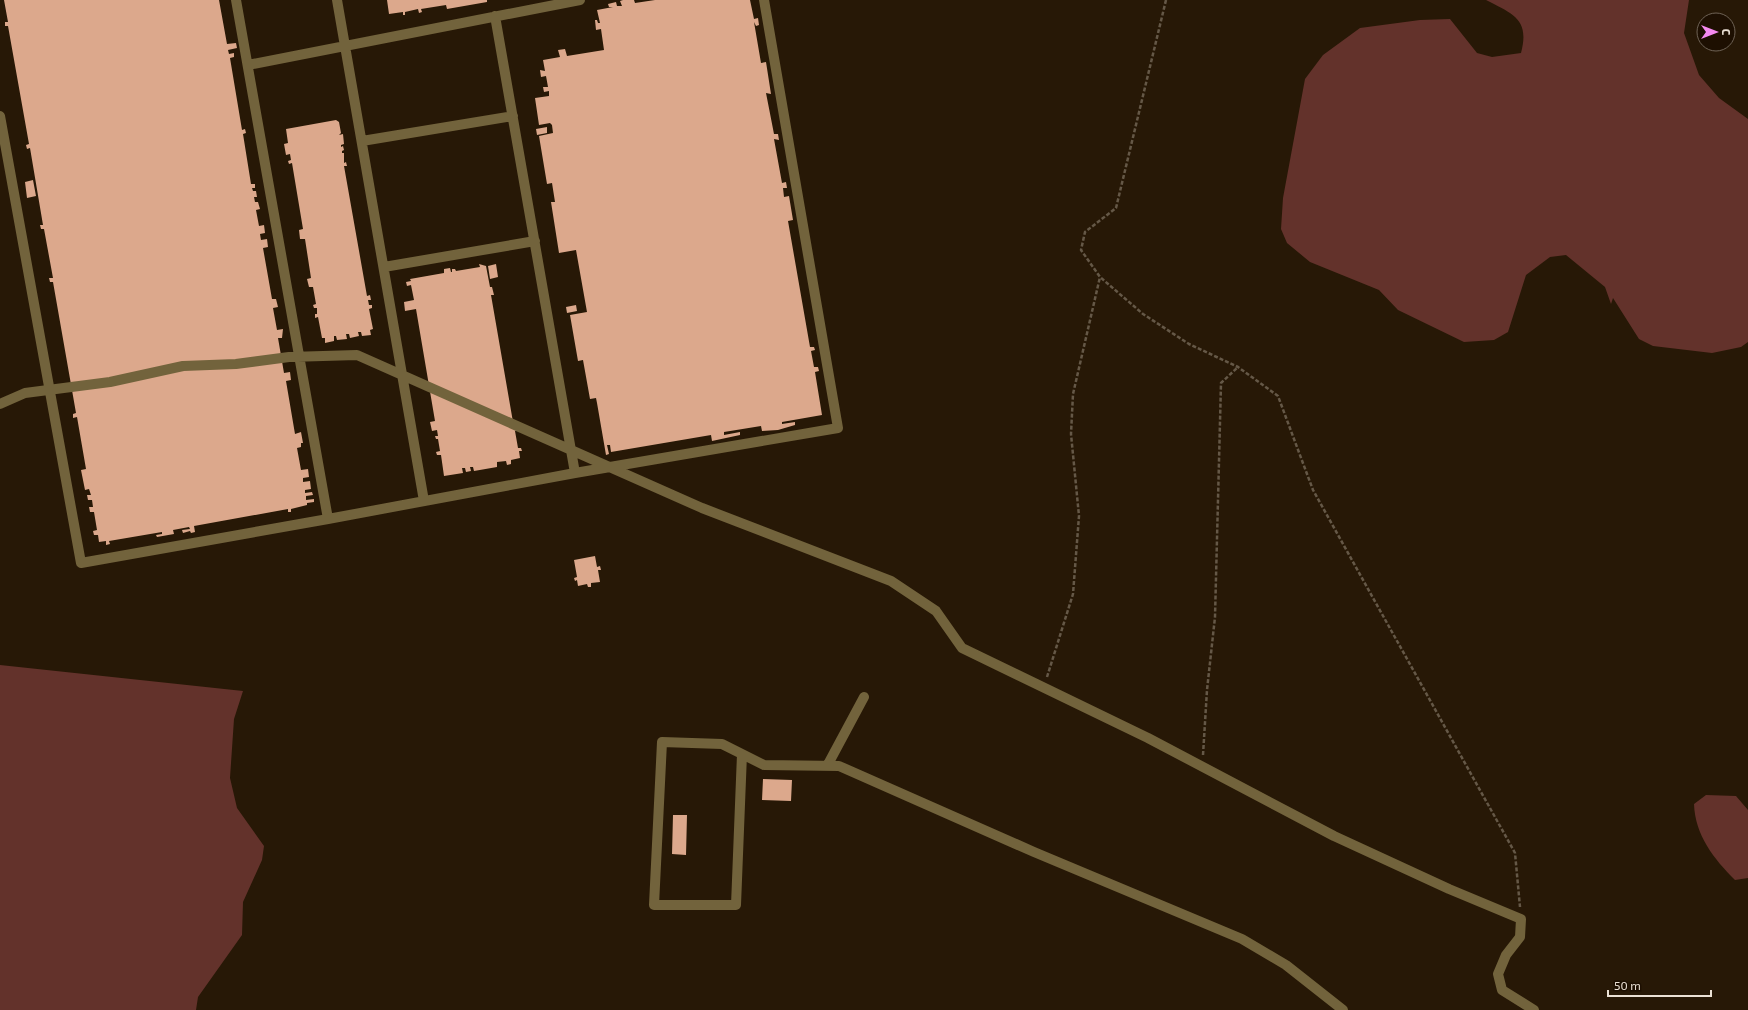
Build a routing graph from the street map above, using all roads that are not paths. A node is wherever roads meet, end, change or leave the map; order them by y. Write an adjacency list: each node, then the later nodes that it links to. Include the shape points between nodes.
1 (236, 0): 8 (street)
2 (338, 0): 7 (street)
3 (580, 0): 5 (street)
4 (764, 0): 15 (street, via 838,428)
5 (562, 2): 6 (street)
6 (495, 16): 7 (street); 10 (street)
7 (346, 46): 8 (street); 11 (street)
8 (248, 65): 17 (street)
9 (0, 116): 17 (street, via 82,563)
10 (513, 116): 11 (street); 12 (street)
11 (362, 141): 13 (street)
12 (535, 241): 13 (street); 15 (street)
13 (384, 267): 16 (street)
14 (0, 404): 22 (street, via 25,393 110,382 183,366 236,364 289,357 357,355 702,508 891,580 936,611 962,648 1203,767 1334,836 1521,919 1520,937 1506,955 1498,974 1502,990)
15 (575, 472): 16 (street)
16 (424, 501): 17 (street)
17 (328, 519)
18 (864, 697): 20 (street)
19 (742, 754): 19 (street, via 736,905 654,905 662,742 722,744); 20 (street, via 764,765)
20 (827, 766): 21 (street, via 839,766 1034,852 1242,939 1286,965)
21 (1343, 1010)
22 (1534, 1010)

